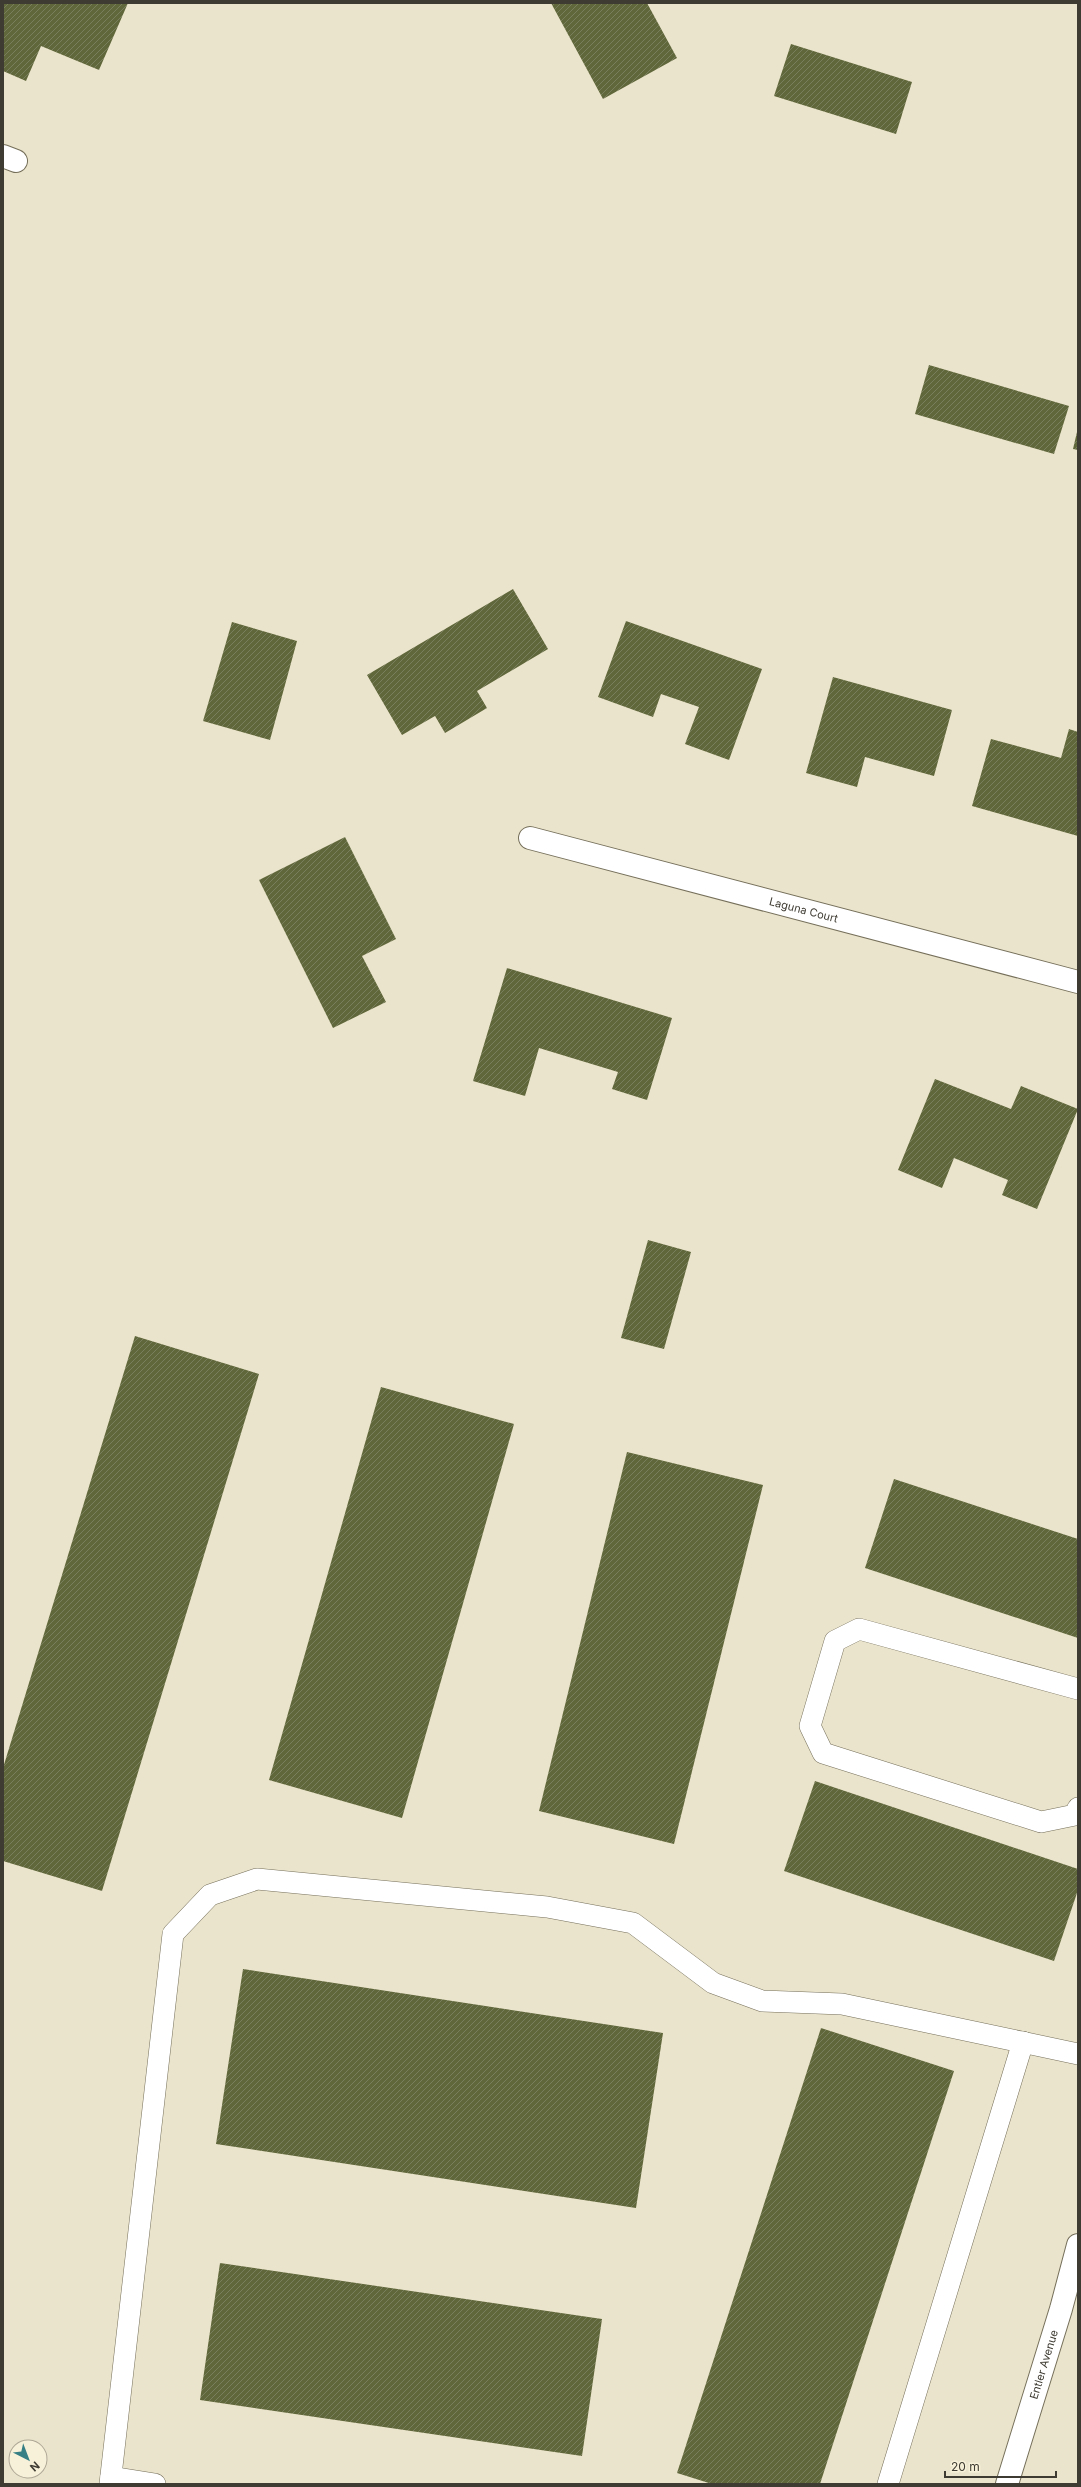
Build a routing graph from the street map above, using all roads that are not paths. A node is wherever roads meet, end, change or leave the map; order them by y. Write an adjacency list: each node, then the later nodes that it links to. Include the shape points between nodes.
1 (530, 838): 2 (street, Laguna Court)
2 (1078, 982)
3 (1078, 1689): 4 (lane, via 859,1629 835,1641 810,1726 823,1753 1034,1820 1041,1822 1075,1815)
4 (1078, 1808)
5 (1023, 2042): 6 (lane); 8 (lane, via 842,2004 762,2001 713,1983 633,1923 594,1915 546,1907 257,1879 210,1894 173,1934); 10 (lane)
6 (1078, 2054)
7 (1078, 2245): 11 (street, Entler Avenue)
8 (111, 2481): 9 (lane)
9 (155, 2484)
10 (888, 2484)
11 (1007, 2484)

